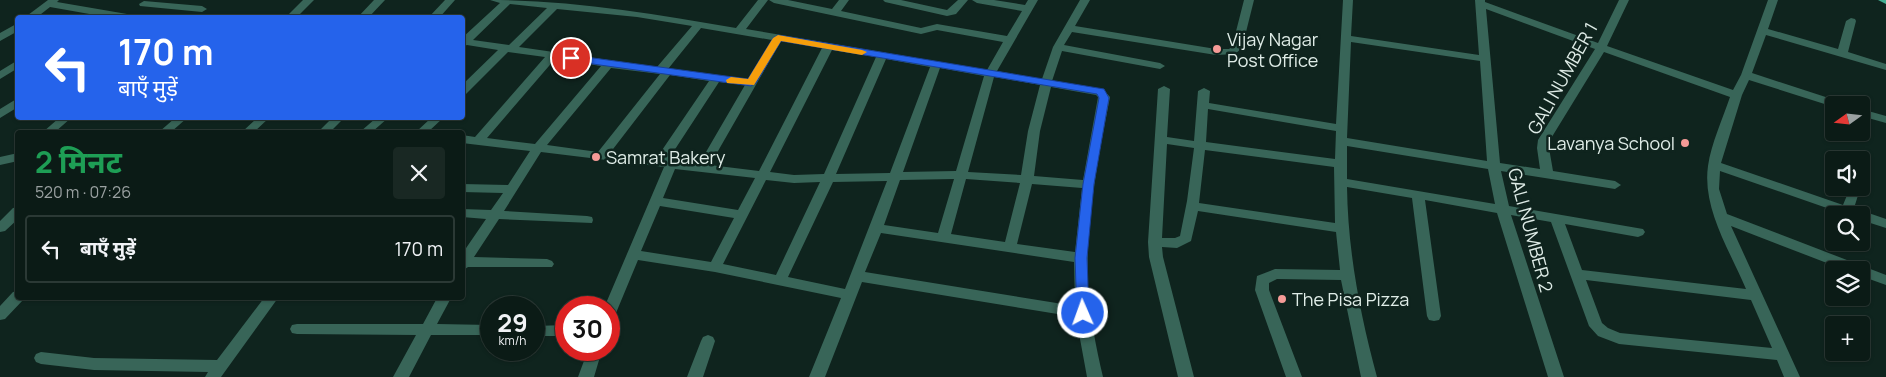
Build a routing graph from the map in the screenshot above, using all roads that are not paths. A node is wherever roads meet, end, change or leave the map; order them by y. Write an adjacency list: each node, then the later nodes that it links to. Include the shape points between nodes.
1 (309, 0): 29 (street)
2 (380, 0): 30 (street)
3 (450, 0): 31 (street)
4 (495, 0): 17 (street)
5 (763, 0): 37 (street)
6 (774, 0): 24 (street)
7 (844, 0): 24 (street)
8 (888, 0): 9 (street, via 947,13 952,12)
9 (962, 0)
10 (977, 0): 20 (street)
11 (1085, 0): 35 (street)
12 (1249, 0): 35 (street, via 1237,48 1231,52)
13 (1348, 0): 40 (street)
14 (1624, 0): 46 (street, GALI NUMBER 1)
15 (1772, 0): 36 (street)
16 (51, 1): 23 (street); 25 (street)
17 (508, 1): 21 (street); 41 (street)
18 (146, 2): 22 (street); 28 (street)
19 (1480, 2): 46 (street); 51 (street, GALI NUMBER 2)
20 (1030, 5): 42 (street)
21 (555, 6): 33 (street); 47 (street)
22 (202, 9)
23 (90, 11): 26 (street); 27 (street)
24 (834, 13): 42 (street, via 921,31 937,27)
25 (33, 15)
26 (85, 15)
27 (114, 15)
28 (129, 15)
29 (293, 15)
30 (365, 15)
31 (436, 15)
32 (1851, 21): 48 (street)
33 (698, 24): 37 (street); 57 (street)
34 (15, 28): 38 (street)
35 (1068, 28): 45 (street)
36 (1761, 30): 48 (street); 59 (street)
37 (739, 31): 39 (street)
38 (0, 38)
39 (778, 38): 44 (street); 62 (street)
40 (1346, 38): 51 (street); 80 (street)
41 (465, 40)
42 (1010, 40): 58 (street)
43 (465, 42): 47 (street)
44 (830, 46): 50 (street); 104 (street)
45 (1058, 47): 55 (street); 63 (street)
46 (1601, 48): 67 (street); 103 (street, GALI NUMBER 1, via 1544,140)
47 (509, 49): 49 (street); 64 (street)
48 (1842, 53): 56 (street)
49 (553, 55): 52 (street); 89 (street)
50 (882, 56): 54 (street); 105 (street)
51 (1485, 59): 100 (street, GALI NUMBER 2)
52 (608, 64): 57 (street); 92 (street)
53 (15, 65): 60 (street)
54 (936, 65): 58 (street); 101 (street)
55 (1160, 66)
56 (1886, 67)
57 (664, 71): 61 (street); 93 (street)
58 (990, 74): 63 (street); 102 (street)
59 (1746, 75): 67 (street); 68 (street)
60 (0, 76)
61 (716, 79): 62 (street); 96 (street)
62 (751, 83): 99 (street)
63 (1046, 83): 106 (street); 108 (street, via 1104,94)
64 (465, 89)
65 (1164, 89): 88 (street)
66 (1204, 91): 70 (street)
67 (1736, 95): 98 (street)
68 (1825, 100)
69 (15, 103): 71 (street)
70 (1203, 105): 80 (street); 91 (street)
71 (0, 115)
72 (1870, 115): 79 (street)
73 (63, 120): 81 (street)
74 (179, 120): 82 (street)
75 (261, 120): 83 (street)
76 (336, 120): 84 (street)
77 (380, 120): 85 (street)
78 (435, 120): 86 (street)
79 (1886, 120)
80 (1341, 128): 90 (street)
81 (51, 130)
82 (167, 130)
83 (250, 130)
84 (326, 130)
85 (368, 130)
86 (424, 130)
87 (465, 139): 89 (street)
88 (1162, 140): 91 (street); 131 (street)
89 (478, 141): 92 (street)
90 (1340, 141): 97 (street); 100 (street)
91 (1201, 145): 97 (street); 114 (street)
92 (538, 148): 93 (street); 111 (street)
93 (602, 155): 96 (street)
94 (15, 158): 95 (street)
95 (0, 161)
96 (666, 163): 99 (street); 113 (street)
97 (1340, 164): 107 (street)
98 (1714, 165): 115 (street); 121 (street, via 1713,189)
99 (703, 167): 104 (street)
100 (1494, 167): 103 (street); 116 (street, GALI NUMBER 2)
101 (895, 175): 102 (street); 105 (street); 127 (street)
102 (961, 175): 106 (street); 130 (street)
103 (1547, 175): 109 (street)
104 (763, 176): 105 (street); 120 (street)
105 (828, 179): 144 (street)
106 (1027, 179): 108 (street); 132 (street)
107 (1341, 182): 112 (street); 128 (street)
108 (1088, 184): 134 (street)
109 (1615, 185)
110 (465, 188): 111 (street)
111 (511, 190): 119 (street)
112 (1418, 196): 116 (street); 154 (street)
113 (656, 201): 120 (street); 133 (street)
114 (1194, 206): 128 (street); 131 (street, via 1186,238 1182,242)
115 (1835, 206)
116 (1504, 210): 122 (street); 171 (street, GALI NUMBER 2)
117 (15, 213): 126 (street)
118 (465, 213): 119 (street)
119 (494, 215): 124 (street); 135 (street)
120 (742, 215): 139 (street)
121 (1721, 217): 136 (street); 147 (street)
122 (1556, 218): 129 (street); 140 (street)
123 (1870, 218): 125 (street)
124 (587, 220)
125 (1886, 224)
126 (0, 228)
127 (876, 228): 130 (street); 143 (street)
128 (1342, 228): 142 (street)
129 (1638, 232)
130 (943, 238): 132 (street)
131 (1155, 242): 168 (street, via 1156,258)
132 (1010, 247): 134 (street)
133 (633, 255): 139 (street); 148 (street)
134 (1081, 258): 152 (street)
135 (465, 260)
136 (1836, 261)
137 (465, 263): 138 (street)
138 (547, 264)
139 (715, 267): 144 (street)
140 (1577, 274): 147 (street); 159 (street, via 1596,326 1610,335)
141 (1870, 274): 145 (street)
142 (1347, 275): 169 (street, via 1275,274 1262,280 1262,290); 170 (street)
143 (857, 276): 146 (street); 152 (street)
144 (780, 280): 146 (street)
145 (1886, 280)
146 (849, 294): 166 (street)
147 (1755, 295): 159 (street)
148 (616, 296)
149 (15, 299): 153 (street)
150 (270, 300): 162 (street)
151 (443, 300): 156 (street)
152 (1083, 313): 167 (street)
153 (0, 314)
154 (1434, 316)
155 (296, 329): 156 (street)
156 (426, 330): 157 (street); 163 (street)
157 (480, 330)
158 (708, 341): 165 (street)
159 (1781, 355): 172 (street)
160 (41, 358): 162 (street)
161 (591, 361): 164 (street)
162 (217, 371)
163 (402, 377)
164 (586, 377)
165 (695, 377)
166 (817, 377)
167 (1095, 377)
168 (1186, 377)
169 (1294, 377)
170 (1369, 377)
171 (1556, 377)
172 (1792, 377)

